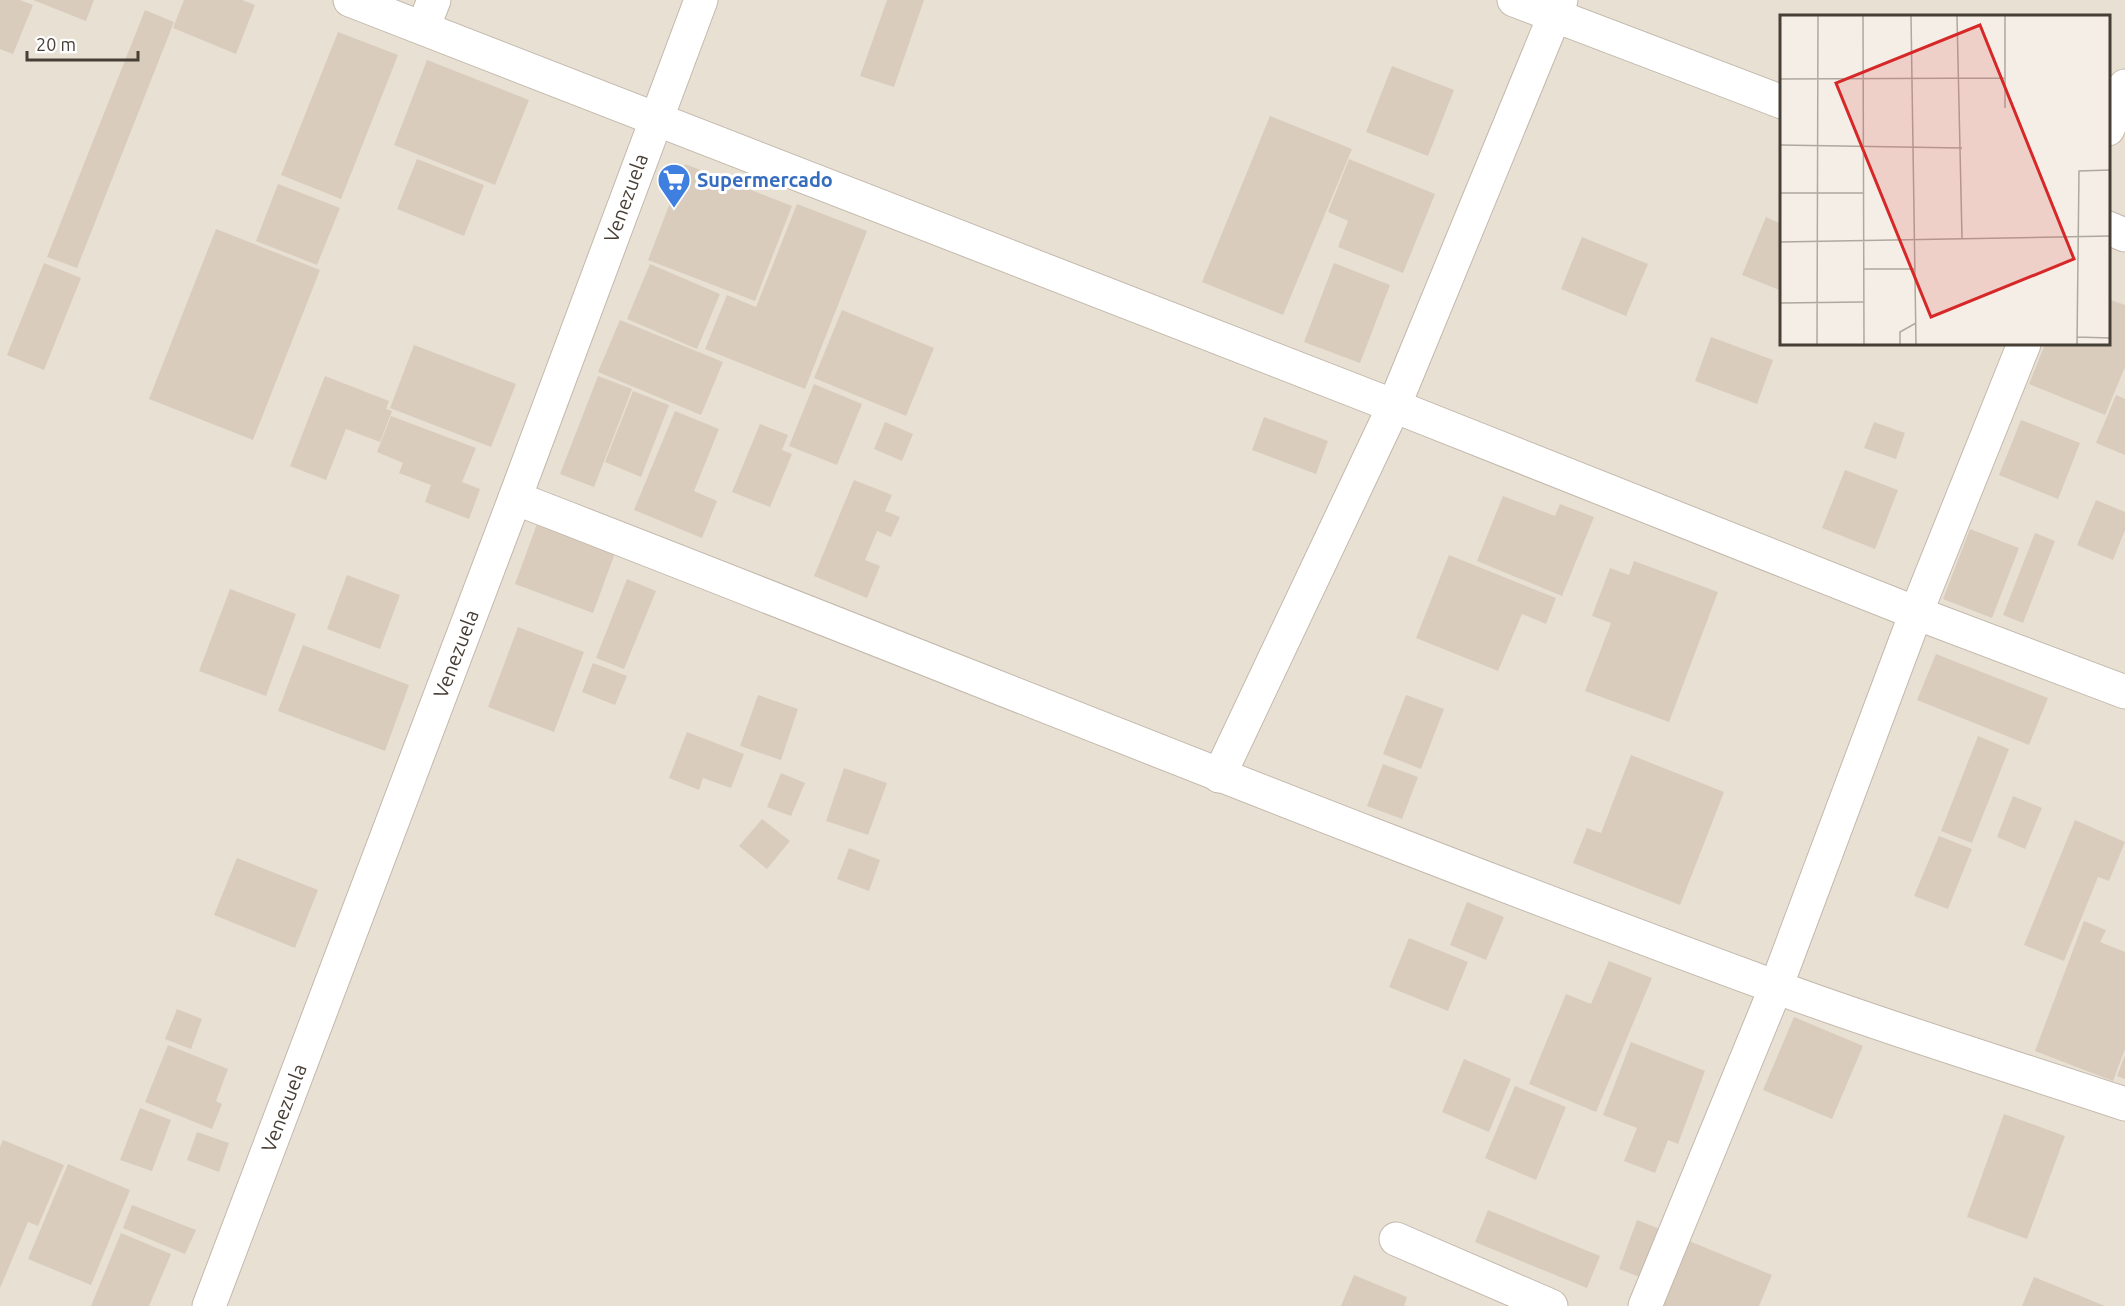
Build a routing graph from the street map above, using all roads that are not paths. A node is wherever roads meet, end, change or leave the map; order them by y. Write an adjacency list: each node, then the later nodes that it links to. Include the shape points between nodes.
1 (350, 0): 5 (street)
2 (701, 0): 8 (street, Venezuela)
3 (1514, 0): 4 (street)
4 (1557, 8): 7 (street); 13 (street)
5 (428, 14): 8 (street)
6 (2125, 86): 9 (street)
7 (1780, 101)
8 (655, 120): 13 (street); 14 (street, Venezuela)
9 (2110, 126)
10 (2110, 228): 11 (street)
11 (2125, 235)
12 (2024, 345): 15 (street)
13 (1394, 406): 15 (street); 17 (street)
14 (516, 498): 17 (street); 21 (street, Venezuela)
15 (1916, 613): 16 (street); 18 (street)
16 (2125, 692)
17 (1219, 776): 18 (street)
18 (1776, 987): 19 (street); 23 (street)
19 (2125, 1104)
20 (1395, 1239): 22 (street)
21 (209, 1306)
22 (1551, 1306)
23 (1645, 1306)

